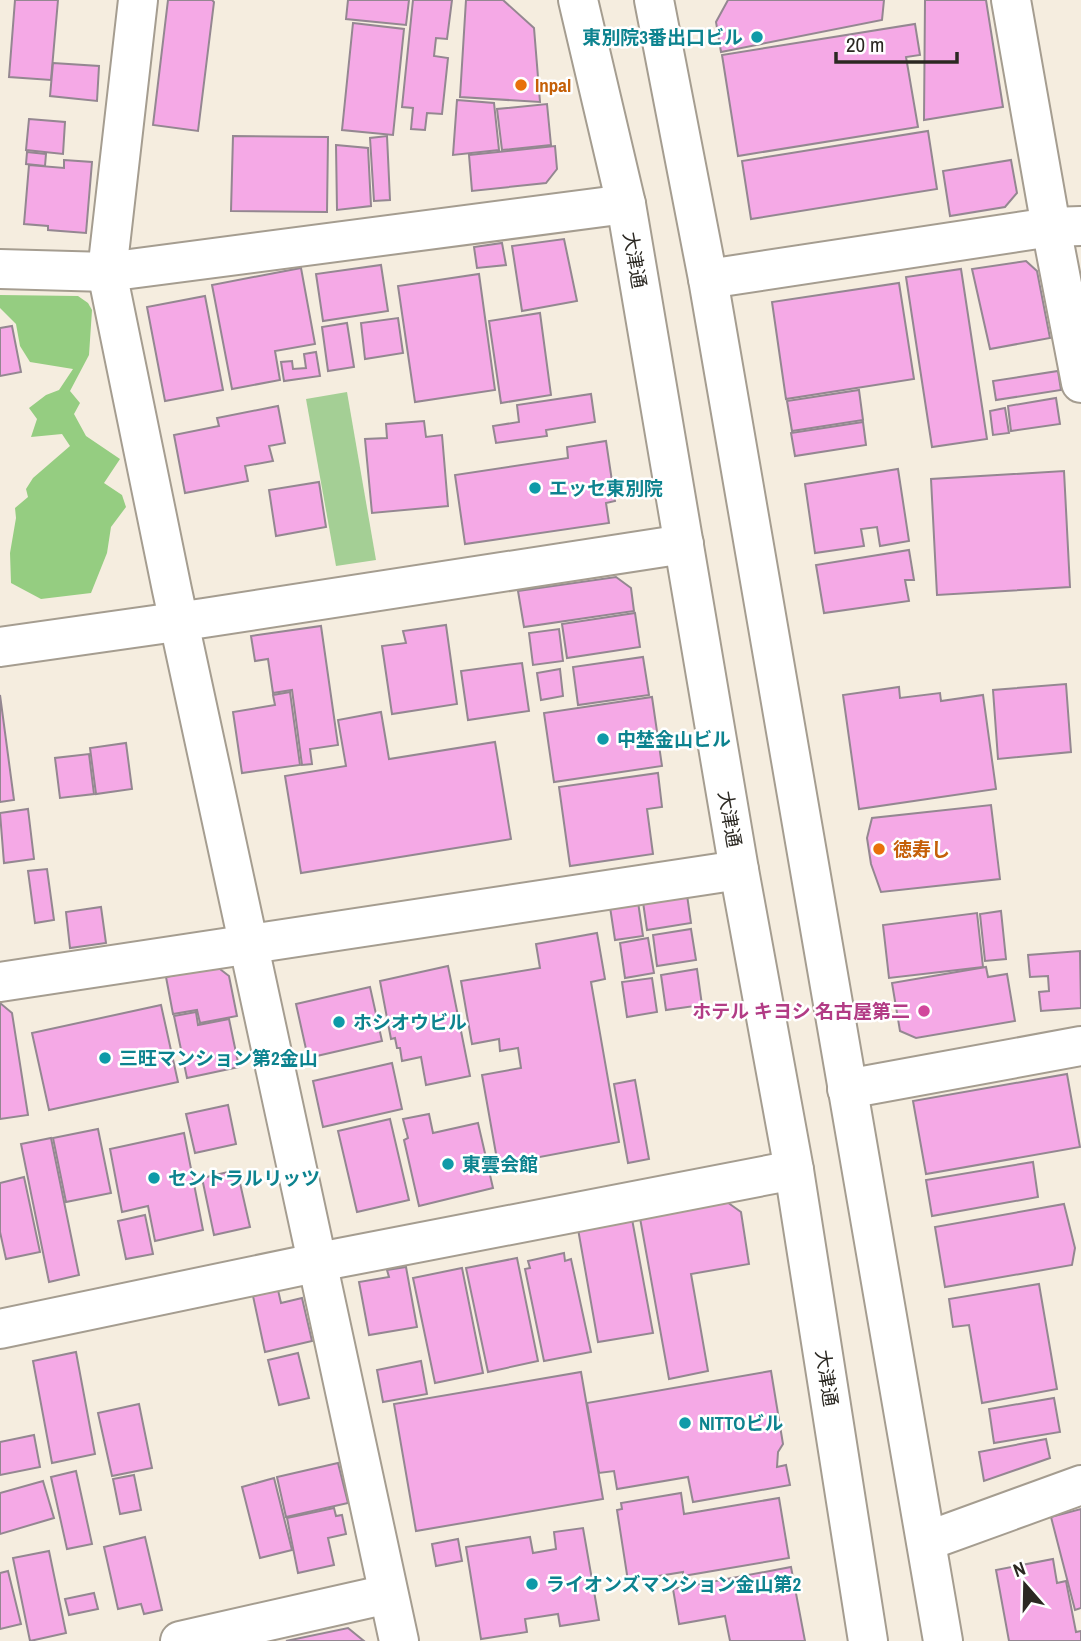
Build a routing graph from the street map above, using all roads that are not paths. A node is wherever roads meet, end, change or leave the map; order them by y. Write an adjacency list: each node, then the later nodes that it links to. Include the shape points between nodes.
1 (138, 0): 8 (street)
2 (579, 0): 5 (street, 大津通)
3 (654, 0): 9 (street)
4 (1011, 0): 6 (street)
5 (626, 204): 8 (street); 11 (street, 大津通)
6 (1066, 227): 9 (street); 10 (street)
7 (0, 269): 8 (street)
8 (107, 272): 12 (street)
9 (708, 279): 18 (street)
10 (1081, 383)
11 (684, 544): 12 (street); 14 (street, 大津通)
12 (178, 621): 13 (street); 15 (street)
13 (0, 647)
14 (739, 870): 15 (street); 19 (street, 大津通)
15 (250, 943): 16 (street); 20 (street)
16 (0, 982)
17 (1081, 1046): 18 (street)
18 (847, 1088): 23 (street)
19 (794, 1170): 20 (street); 27 (street, 大津通)
20 (317, 1262): 21 (street); 24 (street)
21 (0, 1329)
22 (1081, 1485): 23 (street)
23 (927, 1541): 28 (street)
24 (388, 1594): 25 (street); 26 (street)
25 (180, 1641)
26 (399, 1641)
27 (868, 1641)
28 (943, 1641)

